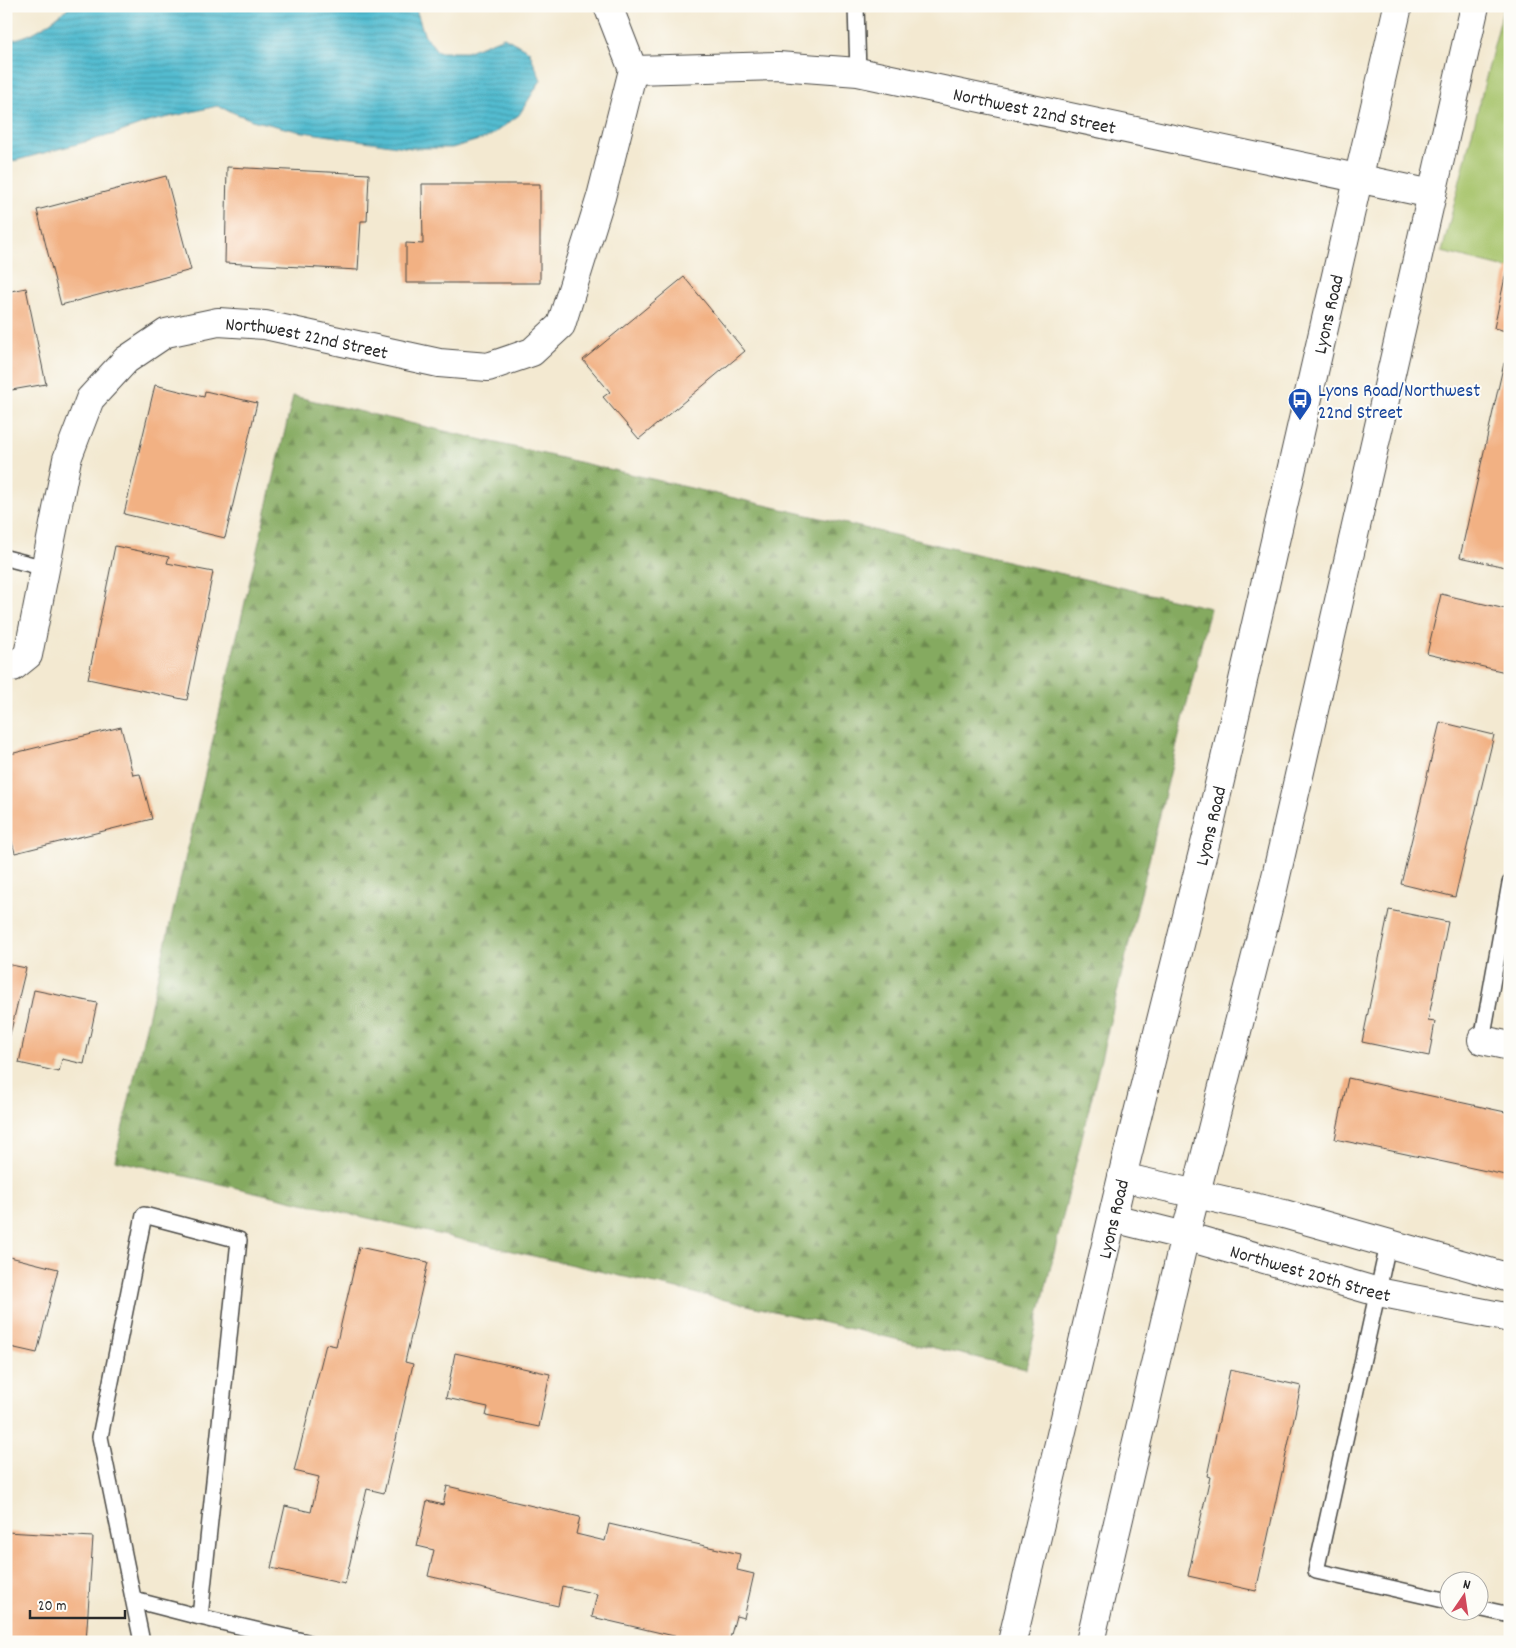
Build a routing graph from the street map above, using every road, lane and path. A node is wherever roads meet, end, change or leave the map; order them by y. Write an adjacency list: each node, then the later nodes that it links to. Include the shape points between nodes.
1 (608, 6): 5 (main road)
2 (856, 6): 6 (lane)
3 (1398, 6): 7 (main road, Lyons Road)
4 (1475, 6): 8 (main road)
5 (633, 70): 6 (main road, Northwest 22nd Street, via 778,66); 10 (main road, Northwest 22nd Street, via 601,196 561,325 532,352 488,367 439,363 265,326 218,322 166,334 126,360 90,399 67,459)
6 (858, 72): 7 (main road, Northwest 22nd Street)
7 (1359, 178): 8 (main road, Northwest 22nd Street); 15 (main road, Lyons Road, via 1210,824)
8 (1432, 194): 16 (main road, via 1274,885)
9 (6, 558): 10 (lane)
10 (45, 568): 11 (main road, Northwest 22nd Street, via 28,655 13,667)
11 (6, 666)
12 (1510, 883): 13 (lane)
13 (1482, 1040): 14 (main road)
14 (1510, 1046)
15 (1122, 1178): 16 (main road); 17 (main road, Lyons Road)
16 (1195, 1194): 18 (main road); 19 (main road, via 1284,1214)
17 (1113, 1218): 18 (main road, Northwest 20th Street); 30 (main road, Lyons Road)
18 (1185, 1236): 21 (main road, Northwest 20th Street); 31 (main road)
19 (1388, 1245): 20 (main road); 21 (lane)
20 (1510, 1278)
21 (1378, 1292): 22 (main road, Northwest 20th Street); 23 (lane, via 1316,1571)
22 (1510, 1318)
23 (1438, 1599)
24 (134, 1600): 27 (lane); 27 (lane, via 100,1436 144,1215 239,1240); 28 (lane)
25 (1488, 1610): 26 (lane)
26 (1510, 1615)
27 (200, 1617): 29 (lane)
28 (142, 1642)
29 (307, 1642)
30 (1012, 1642)
31 (1090, 1642)

